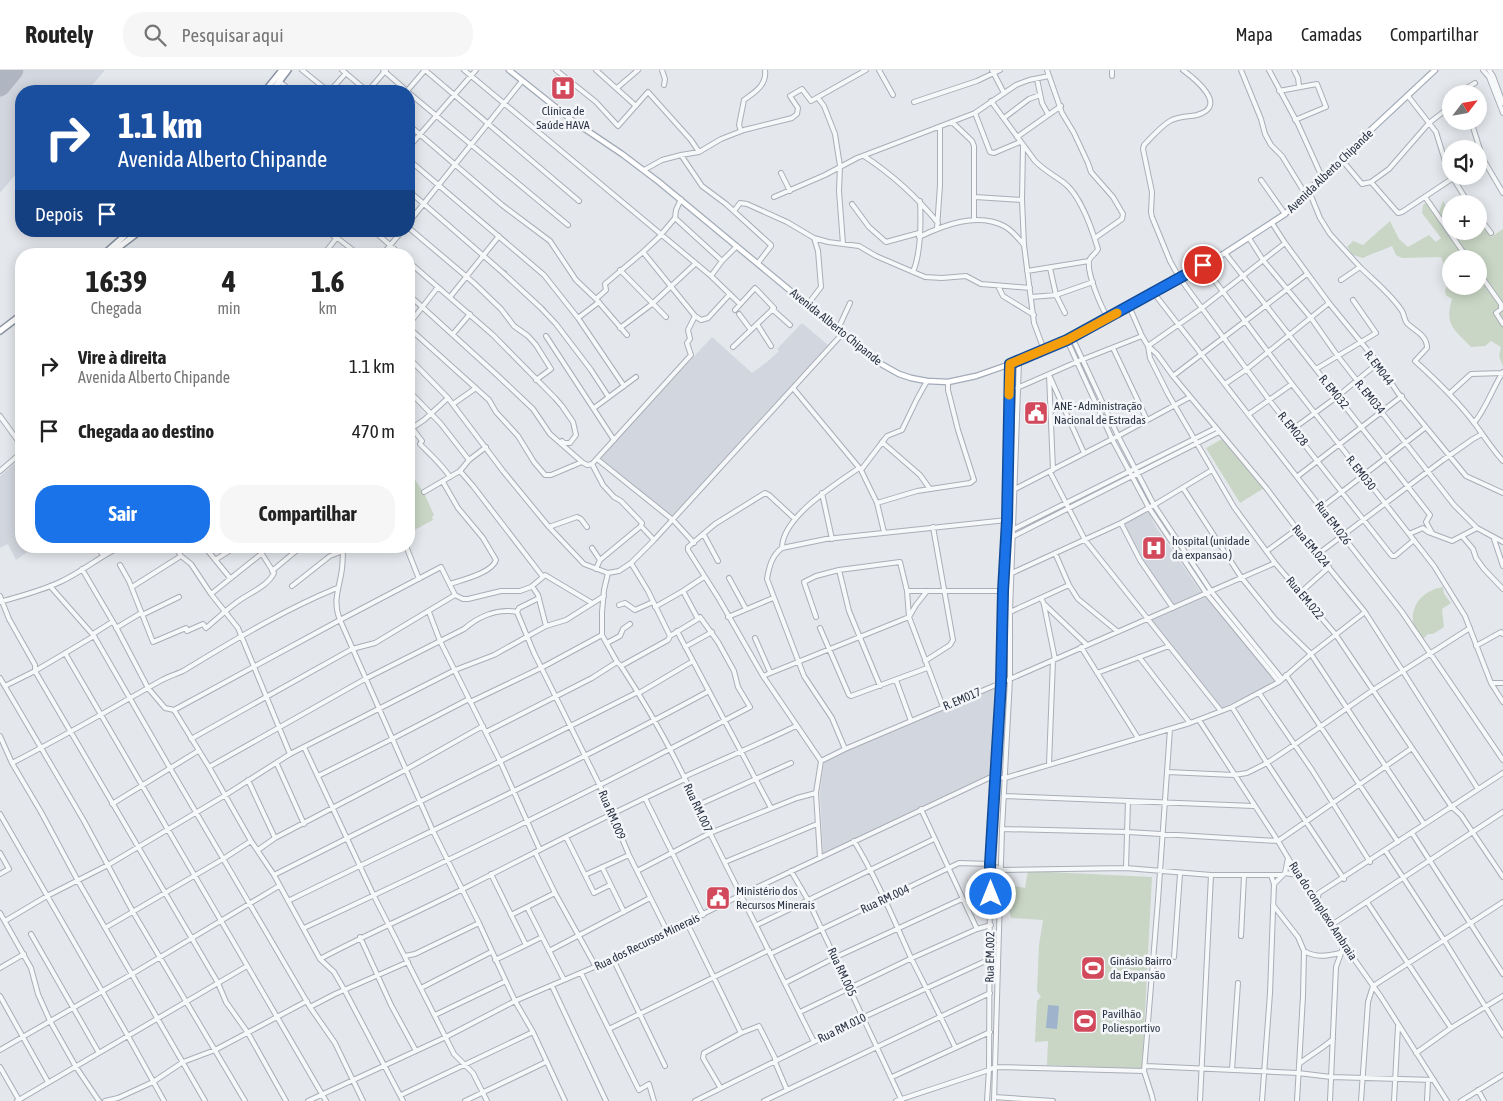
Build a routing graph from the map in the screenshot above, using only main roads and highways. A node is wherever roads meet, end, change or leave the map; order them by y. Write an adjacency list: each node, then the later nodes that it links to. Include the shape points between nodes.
1 (282, 70): 5 (highway)
2 (288, 70): 6 (highway)
3 (509, 70): 4 (main road, Avenida Alberto Chipande, via 681,199 874,360 905,376 948,382 1019,361 1070,338 1249,238 1286,214)
4 (1435, 70)
5 (271, 85)
6 (276, 85)
7 (123, 237): 9 (highway)
8 (132, 237): 10 (highway)
9 (111, 248)
10 (118, 248)
11 (15, 320): 12 (highway)
12 (0, 331)

